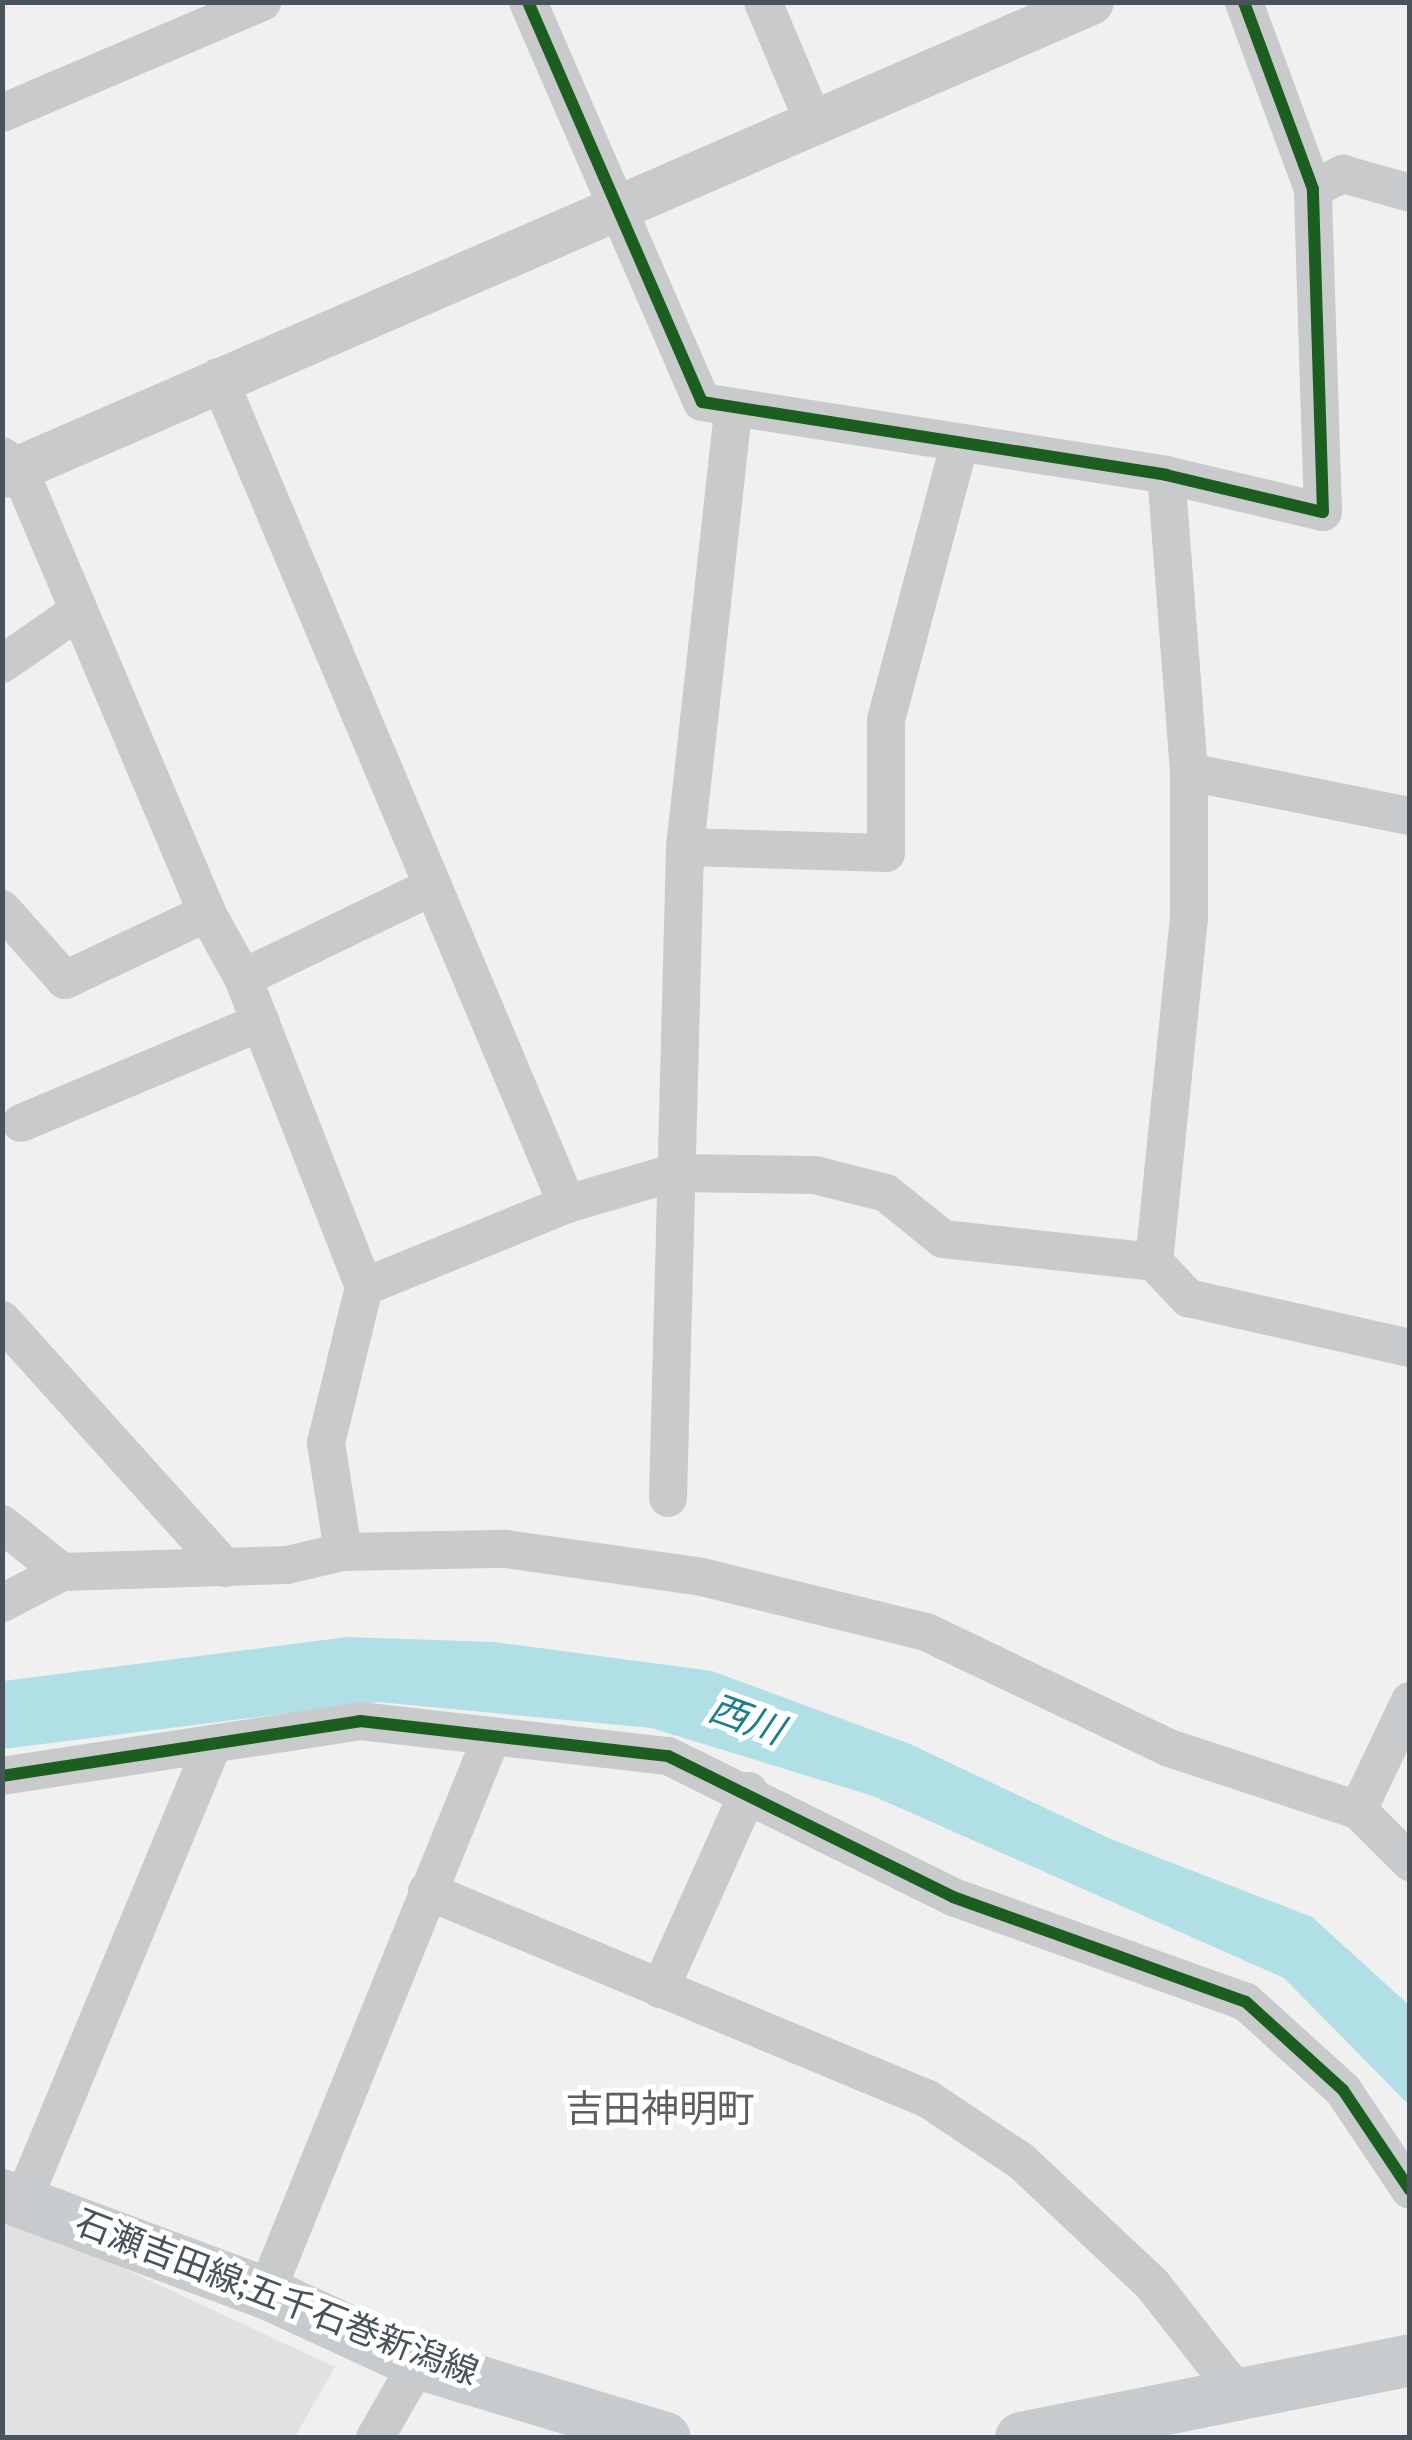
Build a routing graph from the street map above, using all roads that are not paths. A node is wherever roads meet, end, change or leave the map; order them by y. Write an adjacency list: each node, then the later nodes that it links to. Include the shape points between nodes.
1 (262, 2): 6 (street)
2 (528, 2): 10 (street)
3 (763, 2): 7 (street)
4 (1092, 2): 7 (street)
5 (1244, 2): 8 (street)
6 (2, 113)
7 (814, 122): 10 (street)
8 (1313, 189): 9 (street, via 1343,174); 15 (street, via 1323,512)
9 (1410, 193)
10 (620, 207): 11 (street); 12 (street, via 702,402)
11 (218, 377): 14 (street); 21 (street)
12 (733, 412): 13 (street); 20 (street)
13 (959, 446): 15 (street); 20 (street, via 886,720 886,853)
14 (8, 466): 16 (street)
15 (1166, 475): 18 (street)
16 (77, 612): 17 (street); 23 (street)
17 (2, 664)
18 (1189, 772): 19 (street); 29 (street, via 1189,918)
19 (1410, 816)
20 (684, 847): 27 (street)
21 (432, 887): 24 (street); 28 (street)
22 (2, 910): 23 (street, via 65,980)
23 (207, 913): 24 (street)
24 (243, 978): 25 (street)
25 (261, 1022): 26 (street); 30 (street)
26 (21, 1123)
27 (673, 1174): 28 (street); 29 (street, via 815,1175 886,1192 943,1239); 33 (street)
28 (567, 1204): 30 (street)
29 (1154, 1262): 32 (street, via 1188,1298)
30 (364, 1288): 35 (street, via 326,1443)
31 (2, 1320): 36 (street)
32 (1410, 1348)
33 (668, 1498)
34 (2, 1524): 37 (street)
35 (343, 1552): 36 (street); 44 (street, via 551,1552 702,1576 888,1623 1169,1748)
36 (225, 1568): 37 (street)
37 (62, 1572): 38 (street)
38 (2, 1603)
39 (1410, 1701): 44 (street)
40 (490, 1741): 41 (street, via 360,1720); 43 (street, via 668,1756); 46 (street)
41 (213, 1745): 42 (street); 49 (street)
42 (2, 1776)
43 (749, 1791): 47 (street); 48 (street, via 954,1896 1246,2002 1343,2090)
44 (1358, 1810): 45 (street)
45 (1408, 1863)
46 (427, 1891): 47 (street); 50 (street)
47 (660, 1989): 53 (street, via 928,2099 1021,2162 1152,2284)
48 (1410, 2190)
49 (12, 2199): 50 (main road, 石瀬吉田線;五千石巻新潟線)
50 (266, 2294): 52 (main road, 石瀬吉田線;五千石巻新潟線)
51 (1410, 2360): 53 (main road)
52 (418, 2363): 54 (street); 55 (main road, 石瀬吉田線;五千石巻新潟線)
53 (1241, 2397): 56 (main road)
54 (375, 2438)
55 (666, 2438)
56 (1022, 2438)

